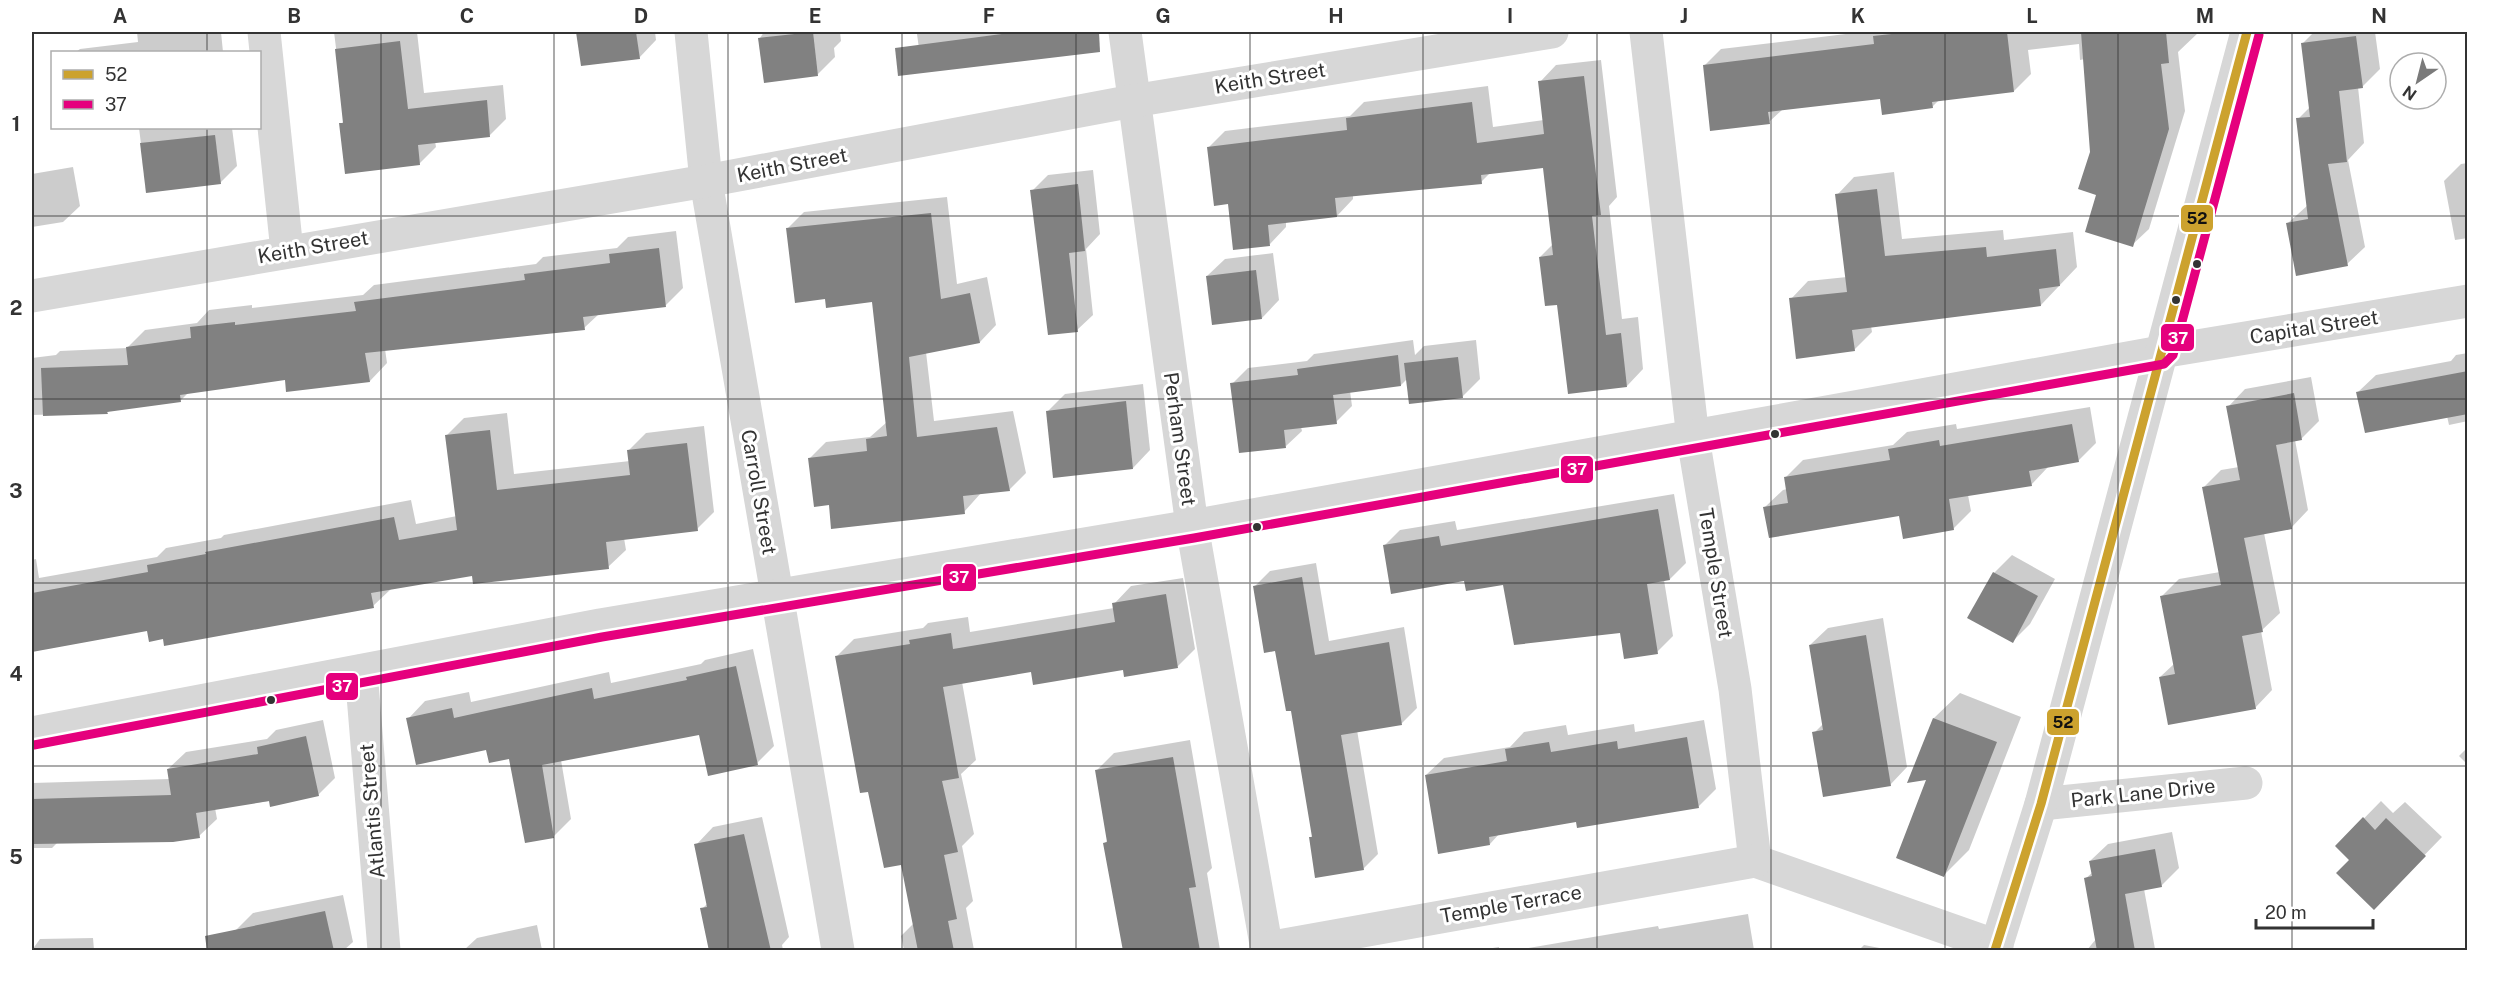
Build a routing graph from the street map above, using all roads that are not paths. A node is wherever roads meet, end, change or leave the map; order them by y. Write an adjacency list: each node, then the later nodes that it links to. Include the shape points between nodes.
1 (264, 32): 9 (street)
2 (691, 32): 8 (street, Carroll Street)
3 (1125, 32): 7 (street, Perham Street)
4 (1552, 32): 7 (street, Keith Street)
5 (1646, 32): 13 (street, Temple Street)
6 (2247, 32): 12 (street)
7 (1133, 101): 8 (street, Keith Street); 14 (street, Perham Street)
8 (706, 181): 9 (street, Keith Street); 15 (street, Carroll Street)
9 (287, 251): 10 (street, Keith Street)
10 (32, 296)
11 (2468, 301): 12 (street, Capital Street)
12 (2161, 352): 13 (street, Capital Street); 19 (street)
13 (1693, 438): 14 (street, Capital Street); 20 (street, Temple Street, via 1735,689)
14 (1192, 526): 15 (street, Capital Street); 22 (street, Perham Street)
15 (777, 594): 16 (street, Capital Street); 24 (street, Carroll Street)
16 (361, 671): 17 (street, Capital Street); 23 (street, Atlantis Street)
17 (32, 734)
18 (2246, 783): 19 (street, Park Lane Drive)
19 (2041, 804): 21 (street)
20 (1755, 861): 21 (street); 22 (street, Temple Terrace)
21 (1996, 948)
22 (1267, 949)
23 (384, 951)
24 (838, 951)

